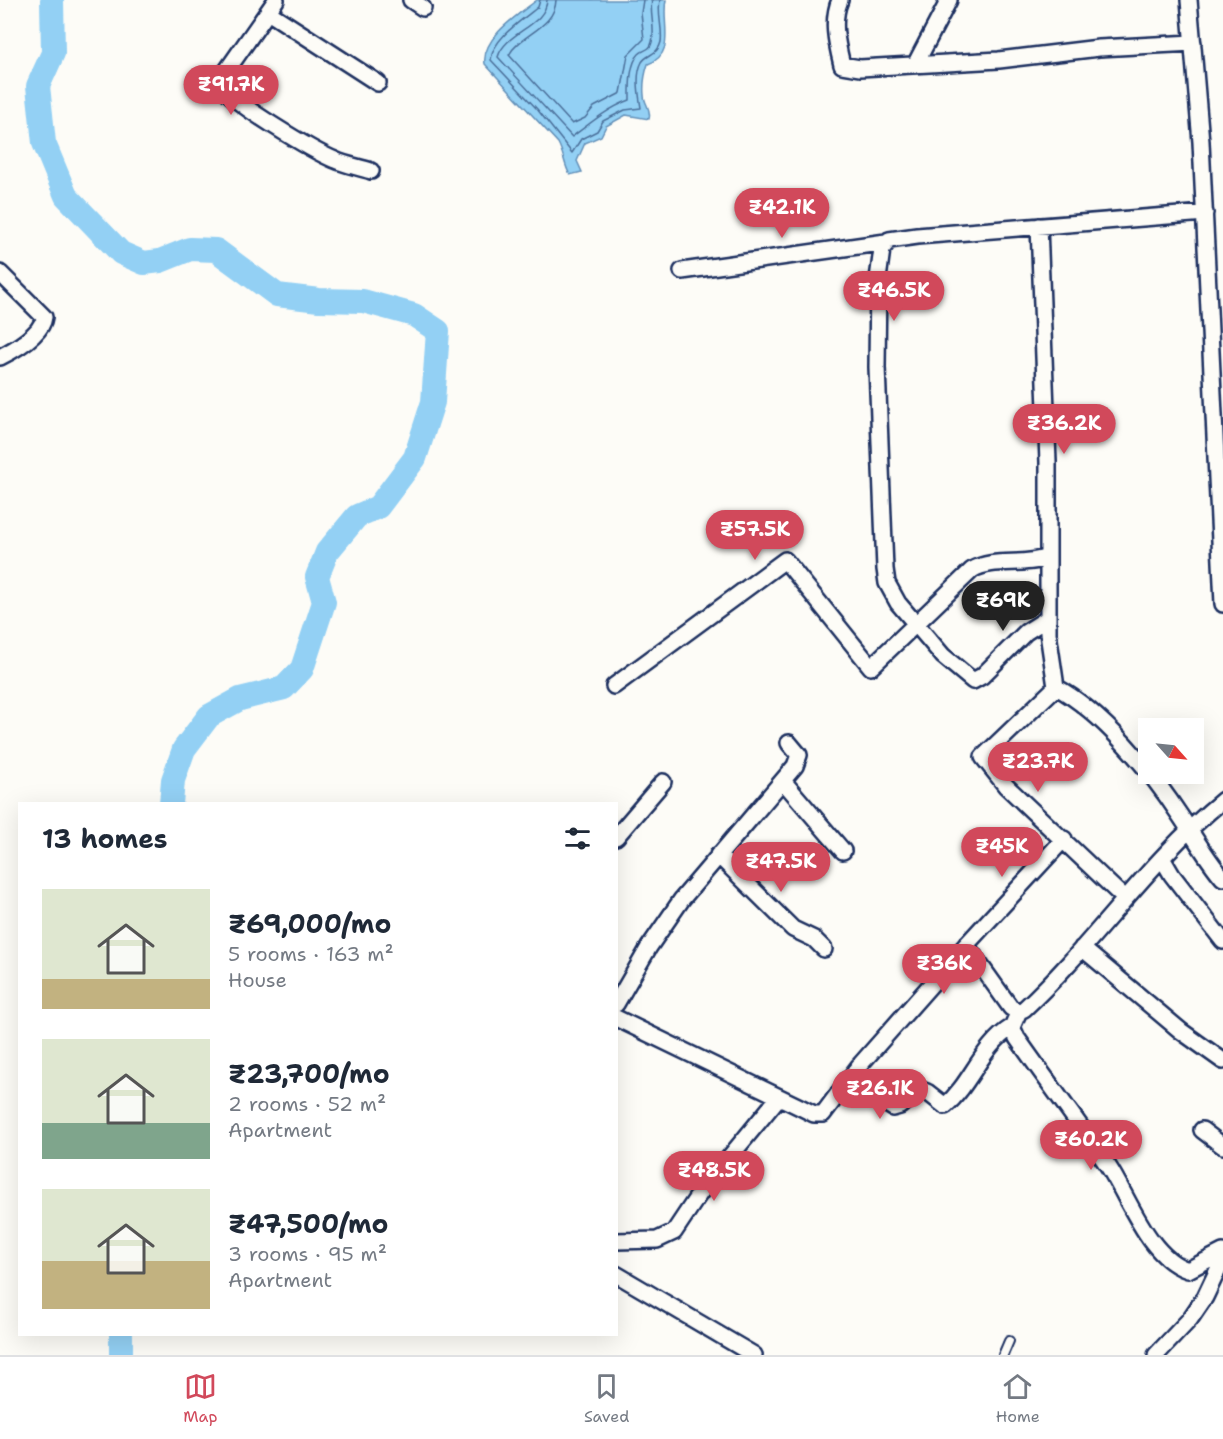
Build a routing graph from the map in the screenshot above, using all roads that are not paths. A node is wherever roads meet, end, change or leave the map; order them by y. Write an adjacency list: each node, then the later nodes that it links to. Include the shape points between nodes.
1 (840, 0): 6 (street, via 835,26 842,65)
2 (949, 0): 6 (street)
3 (1189, 0): 5 (street)
4 (272, 6): 7 (street); 8 (street, via 225,74 222,86 237,101 310,147)
5 (1193, 43): 6 (street); 9 (street)
6 (915, 65)
7 (378, 83)
8 (370, 171)
9 (1205, 213): 10 (street); 16 (street)
10 (1039, 226): 11 (street); 15 (street)
11 (886, 242): 12 (street); 18 (street, via 878,279 877,367 885,568 891,593)
12 (682, 271)
13 (0, 273): 14 (street, via 44,317 26,340)
14 (0, 357)
15 (1048, 557): 17 (street); 18 (street, via 978,567)
16 (1223, 604)
17 (1048, 618): 18 (street, via 1026,632 975,681 943,656); 20 (street)
18 (916, 622): 19 (street, via 871,667 785,560)
19 (614, 686)
20 (1056, 687): 25 (street, via 1109,726 1170,801); 27 (street, via 983,757 1006,786)
21 (789, 743): 22 (street, via 799,758)
22 (783, 781): 28 (street); 29 (street)
23 (663, 782): 26 (street)
24 (1223, 800): 25 (street)
25 (1189, 831): 30 (street); 31 (street)
26 (618, 835)
27 (1064, 839): 32 (street); 34 (street)
28 (843, 851)
29 (718, 855): 36 (street, via 793,928); 37 (street, via 668,919)
30 (1162, 858): 32 (street); 33 (street)
31 (1223, 878)
32 (1125, 898): 35 (street)
33 (1223, 941)
34 (966, 945): 38 (street, via 1011,1008); 42 (street)
35 (1082, 948): 38 (street); 41 (street)
36 (824, 949)
37 (618, 1001)
38 (1019, 1011): 40 (street)
39 (618, 1019): 43 (street)
40 (1012, 1027): 42 (street, via 977,1060 965,1084 945,1106 919,1089 897,1108 889,1107); 47 (street, via 1168,1260 1188,1270)
41 (1223, 1061)
42 (848, 1079): 43 (street, via 823,1114 814,1114)
43 (779, 1097): 46 (street, via 700,1193 674,1232 657,1239)
44 (1202, 1130): 45 (street)
45 (1223, 1146)
46 (618, 1241)
47 (1223, 1252)
48 (1223, 1259): 53 (street, via 1190,1319)
49 (618, 1275): 51 (street)
50 (1009, 1341): 52 (lane)
51 (754, 1355)
52 (1003, 1355)
53 (1156, 1355)

